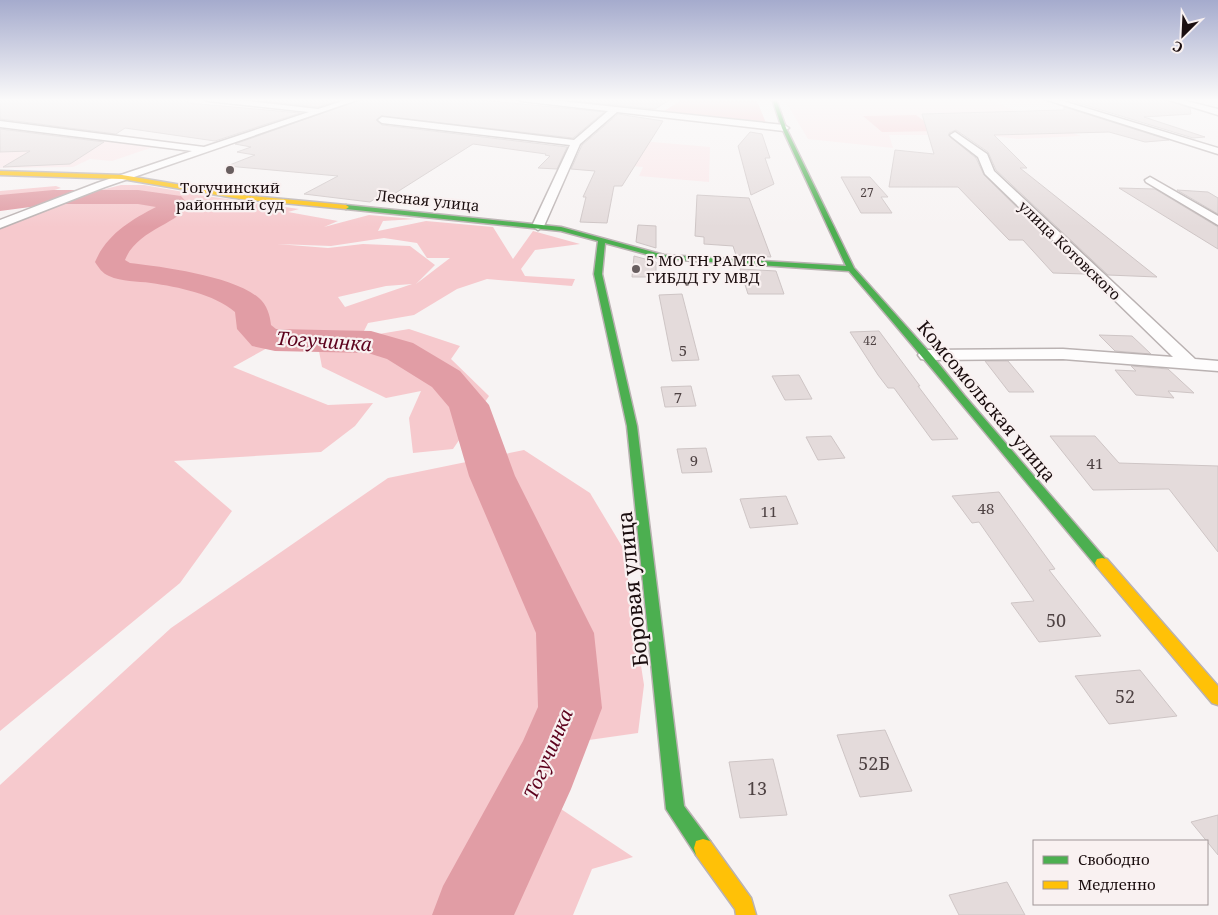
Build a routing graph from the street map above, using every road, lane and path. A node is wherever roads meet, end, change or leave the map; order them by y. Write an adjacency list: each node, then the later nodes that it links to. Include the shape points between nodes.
1 (140, 142): 8 (street)
2 (230, 142): 8 (street)
3 (565, 142): 7 (street)
4 (790, 142): 19 (street, Комсомольская улица)
5 (964, 142): 21 (street, улица Котовского, via 983,156 989,172)
6 (1188, 142): 9 (street)
7 (576, 143): 17 (street)
8 (206, 150): 11 (street)
9 (1218, 151)
10 (0, 173): 11 (street, Лесная улица)
11 (122, 177): 13 (street); 17 (street, Лесная улица, via 241,197)
12 (1150, 180): 15 (street)
13 (40, 209): 14 (street); 16 (street)
14 (0, 214)
15 (1218, 221)
16 (0, 224)
17 (538, 226): 18 (street, Лесная улица)
18 (602, 240): 19 (street, Лесная улица, via 664,257); 24 (street, Боровая улица, via 598,274 632,426 675,809 744,905)
19 (850, 270): 20 (street, Комсомольская улица)
20 (927, 355): 21 (street, via 1063,354); 23 (street, Комсомольская улица)
21 (1190, 364): 22 (street)
22 (1218, 366)
23 (1218, 698)
24 (746, 915)

